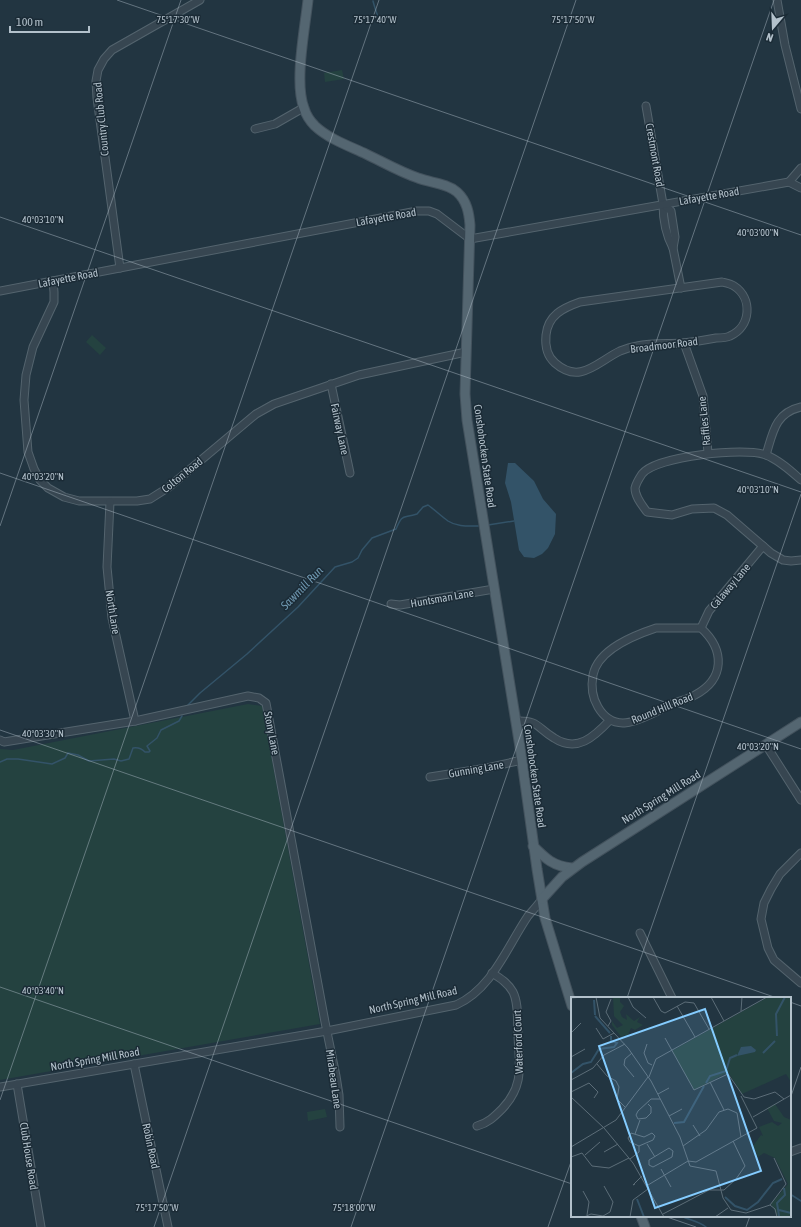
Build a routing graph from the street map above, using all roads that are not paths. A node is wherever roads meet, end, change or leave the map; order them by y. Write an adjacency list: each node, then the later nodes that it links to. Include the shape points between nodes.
1 (200, 0): 13 (street, Country Club Road, via 117,46 104,59 98,70 97,98)
2 (308, 0): 5 (main road, Conshohocken State Road, via 300,82)
3 (777, 0): 6 (street)
4 (646, 106): 11 (street, Crestmont Road)
5 (303, 108): 7 (street, via 274,124); 12 (main road, Conshohocken State Road, via 315,126 331,136 409,175 455,190 464,199 468,208)
6 (801, 109)
7 (255, 129)
8 (801, 168): 9 (street)
9 (789, 182): 10 (street); 11 (street, Lafayette Road)
10 (801, 188)
11 (663, 204): 12 (street, Lafayette Road); 15 (street, via 671,211 675,237 673,248)
12 (470, 239): 13 (street, Lafayette Road, via 437,214 418,211); 18 (main road, Conshohocken State Road)
13 (120, 268): 14 (street, Lafayette Road)
14 (53, 281): 16 (street, Lafayette Road); 25 (street, Colton Road, via 54,302 33,347 26,375 24,400 30,460 40,480 56,494 72,500)
15 (681, 288): 17 (street, Broadmoor Road, via 722,282 734,286 743,296 747,312 746,322 730,336); 17 (street, Broadmoor Road, via 567,306 549,322 545,342 552,360 571,373 587,370 621,351 638,346)
16 (0, 291)
17 (684, 343): 21 (street, Raffles Lane, via 703,396)
18 (466, 352): 19 (street, Colton Road, via 375,371); 28 (main road, Conshohocken State Road, via 467,420)
19 (331, 384): 23 (street, Fairway Lane); 25 (street, Colton Road, via 264,408 156,496 143,501)
20 (801, 407): 22 (street, via 783,414 772,434)
21 (708, 454): 22 (street, via 742,452); 26 (street, via 659,464 642,473 635,487 637,499 647,512 672,514 692,509 714,508 727,515)
22 (766, 455): 24 (street)
23 (350, 473)
24 (801, 480)
25 (110, 502): 32 (street, North Lane, via 107,567 112,618)
26 (763, 546): 27 (street, via 783,560); 30 (street, Calaway Lane, via 709,611)
27 (801, 560)
28 (494, 589): 29 (street, Huntsman Lane, via 400,606); 33 (main road, Conshohocken State Road)
29 (391, 604)
30 (701, 628): 31 (street, Round Hill Road, via 710,636 719,663 709,686 694,696 635,722 621,723); 31 (street, via 656,628 636,635 602,657 593,673 592,693 601,713)
31 (610, 720): 33 (street, via 594,737 575,744 556,739 532,722)
32 (135, 721): 35 (street, Stony Lane, via 4,742); 49 (street, Stony Lane, via 248,696 259,698 266,703)
33 (516, 721): 37 (main road, Conshohocken State Road)
34 (801, 722): 36 (main road, North Spring Mill Road)
35 (0, 740)
36 (766, 745): 39 (street); 42 (main road, North Spring Mill Road)
37 (522, 760): 38 (street, Gunning Lane); 40 (main road, Conshohocken State Road)
38 (430, 776)
39 (801, 800)
40 (533, 846): 42 (main road, via 552,863); 43 (main road, Conshohocken State Road)
41 (801, 853): 46 (street, via 780,874 764,903 761,919 768,948 774,960)
42 (572, 868): 43 (main road, North Spring Mill Road)
43 (542, 899): 45 (street, North Spring Mill Road, via 528,916); 48 (main road, Conshohocken State Road)
44 (640, 933): 47 (street)
45 (492, 973): 49 (street, North Spring Mill Road, via 478,992 456,1005); 53 (street, Waterford Court, via 507,984 515,998 519,1076 510,1101 493,1119)
46 (801, 983)
47 (672, 997)
48 (571, 1003)
49 (327, 1031): 50 (street, North Spring Mill Road); 54 (street, Mirabeau Lane, via 339,1095)
50 (134, 1064): 51 (street, North Spring Mill Road); 59 (street, Robin Road)
51 (18, 1084): 52 (street, North Spring Mill Road); 58 (street, Club House Road)
52 (0, 1087)
53 (477, 1126)
54 (340, 1127)
55 (801, 1148): 56 (street)
56 (791, 1152)
57 (641, 1217): 60 (main road)
58 (41, 1227)
59 (168, 1227)
60 (645, 1227)

